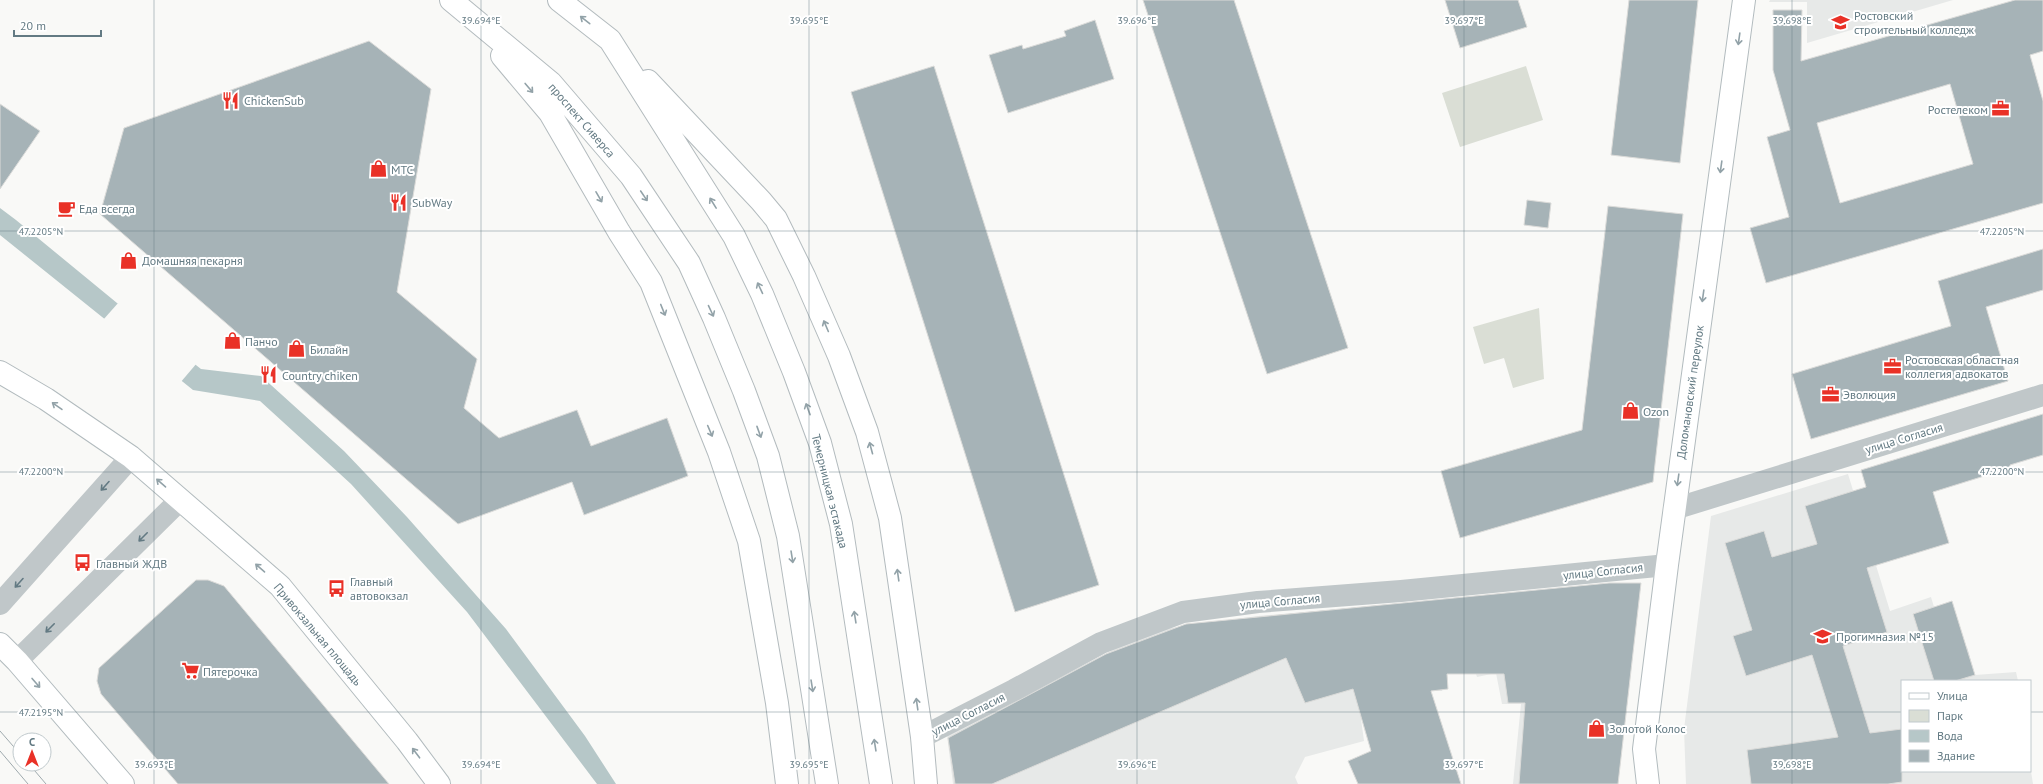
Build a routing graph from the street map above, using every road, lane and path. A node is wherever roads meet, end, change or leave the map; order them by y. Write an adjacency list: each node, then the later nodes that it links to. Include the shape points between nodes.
1 (450, 0): 4 (main road, проспект Сиверса)
2 (559, 0): 5 (main road, one-way to 2)
3 (1744, 0): 10 (main road, Доломановский переулок, one-way to 10)
4 (468, 15): 18 (main road, one-way to 18, via 550,113 651,282 719,452 749,541 777,704); 19 (main road, проспект Сиверса, one-way to 19, via 551,83 631,176 688,263 714,318 768,456 788,536)
5 (610, 40): 15 (main road, one-way to 5, via 890,518 867,432 839,356 804,276 776,219); 20 (main road, Темерницкая эстакада, one-way to 5, via 841,524 820,443 765,301 734,236)
6 (0, 372): 8 (main road, Привокзальная площадь, one-way to 6, via 46,398)
7 (2043, 395): 10 (street, улица Согласия)
8 (131, 457): 9 (main road, Привокзальная площадь, one-way to 8); 12 (street, one-way to 12)
9 (180, 500): 14 (street, one-way to 14); 17 (main road, Привокзальная площадь, one-way to 9, via 280,586)
10 (1674, 509): 11 (main road, Доломановский переулок)
11 (1667, 565): 15 (street, улица Согласия, via 1258,602 1183,612 1101,643); 22 (main road, Доломановский переулок, via 1644,749)
12 (0, 604)
13 (0, 644): 14 (main road)
14 (17, 661): 16 (main road, one-way to 16)
15 (922, 737): 21 (main road)
16 (123, 784)
17 (439, 784)
18 (787, 784)
19 (827, 784)
20 (881, 784)
21 (926, 784)
22 (1648, 784)

